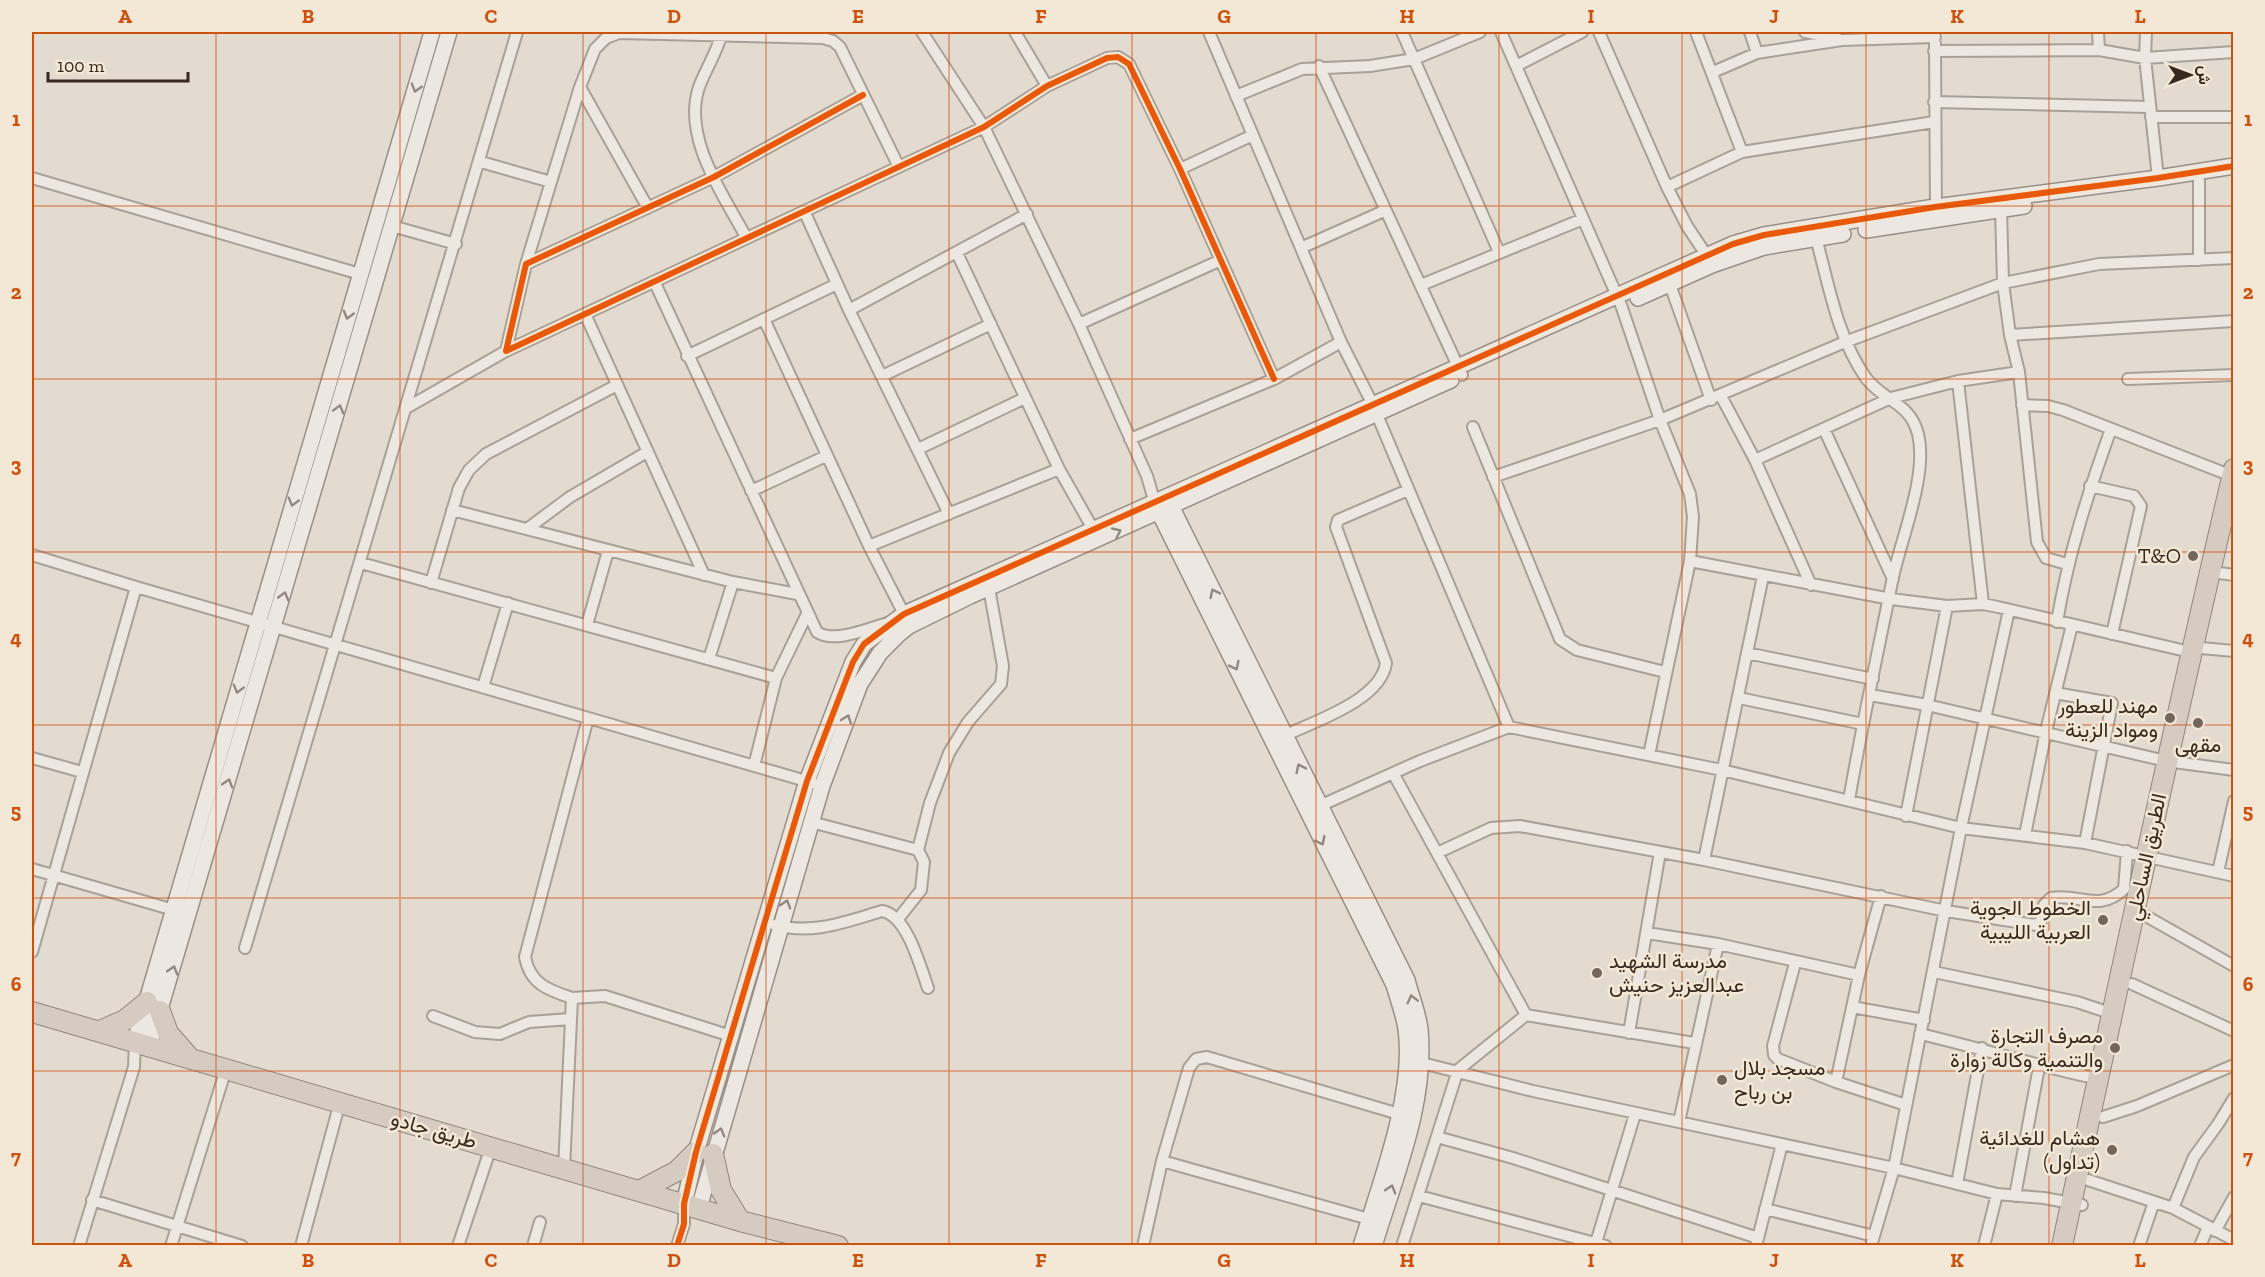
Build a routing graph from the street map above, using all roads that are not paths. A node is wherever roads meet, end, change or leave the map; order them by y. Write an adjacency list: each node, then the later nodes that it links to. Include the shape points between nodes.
1 (432, 32): 70 (street, one-way to 70)
2 (449, 32): 58 (street)
3 (517, 32): 40 (street)
4 (922, 32): 37 (street)
5 (1015, 32): 29 (street)
6 (1209, 32): 32 (street)
7 (1402, 32): 25 (street)
8 (1479, 32): 25 (street)
9 (1502, 32): 27 (street)
10 (1582, 32): 27 (street)
11 (1599, 32): 50 (street)
12 (1696, 32): 28 (street)
13 (1750, 32): 23 (street)
14 (1805, 32): 19 (street)
15 (2098, 32): 20 (street)
16 (2146, 32): 24 (street)
17 (722, 33): 30 (street, via 619,33 606,38 595,49); 31 (street, via 833,41 840,47); 45 (street, via 699,87 695,110 696,131)
18 (1935, 34): 19 (street); 21 (street)
19 (1842, 40): 23 (street)
20 (2098, 50): 21 (street); 24 (street)
21 (1934, 51): 33 (street)
22 (2234, 52): 24 (street)
23 (1757, 53): 28 (street)
24 (2145, 58): 34 (street)
25 (1414, 59): 26 (street, via 1370,66); 63 (street)
26 (1319, 66): 32 (street, via 1293,72); 53 (street)
27 (1516, 66): 57 (street)
28 (1713, 72): 39 (street)
29 (1047, 86): 37 (street); 43 (street, via 1107,58 1118,57 1129,64)
30 (580, 87): 49 (street); 51 (street)
31 (863, 95): 42 (street); 45 (street)
32 (1236, 96): 38 (street)
33 (1934, 102): 34 (street); 36 (street)
34 (2150, 112): 35 (street); 47 (street)
35 (2234, 117)
36 (1934, 122): 39 (street); 56 (street)
37 (984, 127): 42 (street); 55 (street)
38 (1253, 135): 43 (street); 62 (street)
39 (1742, 152): 50 (street)
40 (480, 162): 49 (street); 61 (street)
41 (2234, 165): 47 (street)
42 (899, 167): 54 (street)
43 (1180, 169): 66 (street)
44 (2234, 176): 48 (street)
45 (714, 177): 51 (street); 59 (street)
46 (32, 178): 70 (street)
47 (2158, 178): 56 (street)
48 (2199, 181): 52 (street); 68 (street)
49 (551, 182): 69 (street)
50 (1667, 187): 67 (street)
51 (648, 208): 69 (street)
52 (2001, 209): 56 (street); 73 (street)
53 (1384, 211): 62 (street); 75 (street)
54 (806, 213): 59 (street); 74 (street)
55 (1027, 214): 64 (street); 82 (street)
56 (1936, 214): 60 (street); 67 (street, via 1764,235 1733,243)
57 (1582, 219): 63 (street); 76 (street)
58 (392, 226): 61 (street); 151 (street, one-way to 58)
59 (746, 237): 72 (street)
60 (1816, 237): 67 (street); 85 (street)
61 (456, 244): 100 (street)
62 (1303, 247): 84 (street)
63 (1499, 252): 75 (street)
64 (957, 253): 77 (street); 81 (street)
65 (2234, 258): 68 (street)
66 (1221, 260): 82 (street); 92 (street)
67 (1709, 260): 71 (street)
68 (2199, 260): 73 (street, via 2099,264)
69 (526, 264): 86 (street)
70 (360, 273): 146 (street, one-way to 146)
71 (1668, 279): 76 (street); 97 (street)
72 (655, 283): 78 (street); 87 (street)
73 (2003, 283): 83 (street); 85 (street)
74 (837, 284): 77 (street); 79 (street)
75 (1421, 285): 88 (street)
76 (1619, 301): 88 (street); 102 (street)
77 (849, 310): 91 (street)
78 (585, 314): 86 (street); 95 (street)
79 (764, 319): 87 (street); 109 (street)
80 (2234, 321): 83 (street)
81 (991, 324): 91 (street); 96 (street)
82 (1079, 324): 106 (street)
83 (2010, 335): 89 (street)
84 (1341, 342): 92 (street); 101 (street)
85 (1845, 342): 97 (street); 98 (street, via 1866,378)
86 (506, 351): 100 (street)
87 (687, 356): 116 (street)
88 (1460, 371): 101 (street)
89 (2019, 372): 94 (street); 99 (street)
90 (2234, 375): 93 (street)
91 (882, 376): 107 (street)
92 (1274, 379): 106 (street)
93 (2128, 379)
94 (1958, 381): 98 (street); 141 (street)
95 (617, 385): 108 (street); 118 (street, via 486,454 469,470)
96 (1025, 398): 107 (street); 111 (street)
97 (1716, 398): 102 (street); 110 (street)
98 (1891, 398): 104 (street); 132 (street, via 1912,420 1920,453)
99 (2022, 405): 105 (street, via 2063,410); 128 (street, via 2037,542 2046,558)
100 (408, 407): 127 (street)
101 (1374, 408): 115 (street); 117 (street)
102 (1659, 420): 113 (street); 126 (street, via 1690,494)
103 (1473, 427): 113 (street)
104 (1824, 429): 110 (street); 132 (street)
105 (2111, 429): 112 (street); 114 (street)
106 (1130, 439): 117 (street)
107 (918, 449): 119 (street)
108 (647, 452): 121 (street, via 570,497); 129 (street)
109 (826, 456): 116 (street); 123 (street)
110 (1755, 460): 135 (street)
111 (1059, 469): 119 (street); 122 (street)
112 (2233, 473): 154 (highway, الطريق الساحلي)
113 (1493, 477): 158 (street, via 1560,639 1577,650)
114 (2090, 486): 128 (street); 152 (street, via 2134,496 2141,506)
115 (1408, 490): 169 (street); 171 (street, via 1338,520 1336,527 1386,663 1385,672 1379,682 1353,703)
116 (751, 491): 138 (street)
117 (1163, 504): 122 (street); 137 (street, one-way to 117); 171 (street, one-way to 117); 184 (street, one-way to 184)
118 (452, 510): 121 (street); 134 (street)
119 (949, 514): 123 (street)
120 (2234, 518): 130 (highway, الطريق الساحلي)
121 (527, 529): 124 (street)
122 (1094, 530): 145 (street)
123 (869, 546): 145 (street)
124 (608, 551): 129 (street); 149 (street)
125 (32, 555): 136 (street)
126 (1690, 561): 131 (street); 158 (street)
127 (361, 563): 134 (street); 153 (street)
128 (2067, 564): 147 (street)
129 (704, 574): 133 (street)
130 (2226, 574): 154 (highway, الطريق الساحلي)
131 (1763, 576): 135 (street); 156 (street)
132 (1893, 579): 139 (street)
133 (733, 582): 138 (street); 157 (street)
134 (431, 583): 140 (street)
135 (1811, 585): 139 (street)
136 (136, 587): 146 (street); 179 (street)
137 (989, 588): 181 (street, one-way to 137, via 860,684 880,653 909,626); 190 (street, via 1003,666 1001,684 968,722 949,753)
138 (797, 594): 144 (street)
139 (1891, 599): 142 (street); 160 (street)
140 (508, 603): 149 (street); 161 (street)
141 (1983, 604): 142 (street); 143 (street)
142 (1947, 606): 165 (street)
143 (2009, 610): 147 (street); 167 (street)
144 (807, 614): 148 (street, via 823,636); 159 (street)
145 (904, 614): 148 (street)
146 (258, 622): 151 (street); 201 (street, one-way to 201)
147 (2057, 622): 150 (street)
148 (890, 623): 181 (street, via 864,644 853,662)
149 (586, 625): 157 (street)
150 (2072, 625): 152 (street); 162 (street)
151 (274, 627): 153 (street); 217 (street, one-way to 151)
152 (2112, 634): 154 (street)
153 (335, 644): 161 (street); 208 (street)
154 (2196, 650): 155 (street); 175 (highway, الطريق الساحلي)
155 (2234, 651)
156 (1747, 653): 160 (street); 164 (street)
157 (709, 659): 159 (street)
158 (1665, 672): 173 (street)
159 (776, 678): 176 (street)
160 (1873, 679): 163 (street)
161 (483, 687): 166 (street)
162 (2055, 693): 170 (street); 172 (street, via 2112,704)
163 (1870, 695): 165 (street); 168 (street)
164 (1739, 698): 168 (street); 177 (street)
165 (1927, 705): 167 (street); 185 (street)
166 (588, 718): 176 (street); 216 (street, via 525,957 534,980 547,990)
167 (1984, 718): 170 (street); 187 (street)
168 (1863, 724): 182 (street)
169 (1509, 727): 173 (street); 180 (street)
170 (2046, 731): 172 (street); 188 (street)
171 (1284, 736): 184 (street, one-way to 171)
172 (2102, 746): 175 (street); 189 (street)
173 (1649, 755): 177 (street)
174 (32, 758): 179 (street)
175 (2172, 762): 178 (street); 194 (highway, الطريق الساحلي)
176 (753, 766): 181 (street)
177 (1722, 770): 182 (street); 195 (street)
178 (2234, 770)
179 (82, 772): 198 (street)
180 (1394, 773): 184 (street); 193 (street)
181 (815, 783): 186 (street); 205 (street)
182 (1849, 800): 185 (street)
183 (2234, 801): 197 (street)
184 (1313, 809): 234 (street, via 1394,985)
185 (1906, 816): 187 (street)
186 (811, 822): 190 (street); 205 (street, one-way to 186)
187 (1961, 828): 188 (street); 202 (street)
188 (2025, 835): 189 (street)
189 (2085, 843): 191 (street)
190 (918, 850): 204 (street, via 924,862 921,890)
191 (2127, 851): 194 (street); 202 (street, via 2124,889 2113,899 2104,902 2051,898 2036,925)
192 (1659, 852): 193 (street, via 1505,826 1491,828); 195 (street); 206 (street)
193 (1437, 853): 221 (street)
194 (2153, 859): 197 (street); 203 (highway, الطريق الساحلي); 220 (highway, الطريق الساحلي)
195 (1704, 860): 200 (street)
196 (32, 869): 198 (street)
197 (2218, 872): 199 (street)
198 (54, 875): 201 (street); 209 (street)
199 (2234, 876)
200 (1881, 896): 202 (street); 213 (street)
201 (174, 910): 217 (street)
202 (1946, 911): 212 (street)
203 (2146, 916): 211 (street); 214 (highway, الطريق الساحلي)
204 (898, 919): 205 (street, via 882,911 820,929 800,931); 215 (street)
205 (772, 924): 229 (street); 251 (street, one-way to 205)
206 (1647, 933): 207 (street); 227 (street)
207 (1718, 944): 210 (street); 231 (street)
208 (245, 948)
209 (32, 952)
210 (1795, 963): 213 (street); 240 (street, via 1774,1055)
211 (2234, 966)
212 (1934, 972): 220 (street, via 2077,1002); 224 (street)
213 (1859, 975): 218 (street)
214 (2132, 984): 226 (street); 246 (highway, الطريق الساحلي)
215 (928, 988)
216 (572, 998): 223 (street); 229 (street, via 605,996)
217 (153, 1007): 225 (highway); 230 (street); 233 (highway)
218 (1852, 1007): 224 (street); 240 (street)
219 (32, 1012): 225 (highway, طريق جادو)
220 (2113, 1014): 239 (highway, الطريق الساحلي)
221 (1526, 1015): 227 (street); 238 (street)
222 (433, 1016): 223 (street, via 475,1032 500,1034 529,1022)
223 (571, 1019): 254 (street)
224 (1924, 1020): 228 (street)
225 (100, 1031): 230 (highway, طريق جادو)
226 (2234, 1031)
227 (1629, 1034): 231 (street)
228 (1920, 1034): 232 (street); 243 (street)
229 (731, 1036): 251 (street)
230 (142, 1044): 233 (highway, طريق جادو); 263 (street)
231 (1694, 1044): 247 (street)
232 (1982, 1048): 236 (street); 256 (street)
233 (191, 1059): 237 (highway, طريق جادو)
234 (1414, 1061): 238 (street); 244 (street); 287 (street, one-way to 234, via 1416,1106)
235 (2234, 1065): 246 (street)
236 (2039, 1067): 239 (street); 261 (street)
237 (226, 1069): 242 (highway, طريق جادو); 272 (street)
238 (1458, 1070): 245 (street); 248 (street)
239 (2100, 1079): 265 (highway, الطريق الساحلي)
240 (1836, 1082): 243 (street)
241 (2234, 1098): 267 (street, via 2194,1157)
242 (340, 1102): 250 (highway, طريق جادو); 280 (street)
243 (1906, 1105): 253 (street)
244 (1399, 1114): 252 (street, via 1207,1057 1196,1059 1189,1068); 269 (street)
245 (1635, 1114): 247 (street); 258 (street)
246 (2103, 1117): 255 (highway, الطريق الساحلي)
247 (1679, 1122): 249 (street)
248 (1437, 1137): 258 (street); 260 (street)
249 (1782, 1144): 253 (street); 268 (street)
250 (491, 1147): 254 (highway, طريق جادو); 281 (street)
251 (704, 1153): 257 (highway); 266 (street); 270 (highway)
252 (1162, 1161): 269 (street); 285 (street)
253 (1894, 1168): 256 (street); 276 (street)
254 (564, 1169): 257 (highway, طريق جادو)
255 (2088, 1180): 264 (street); 265 (highway, الطريق الساحلي)
256 (1957, 1184): 259 (street)
257 (641, 1190): 266 (highway, طريق جادو)
258 (1612, 1191): 275 (street); 289 (street)
259 (1997, 1194): 261 (street); 290 (street)
260 (1419, 1196): 288 (street); 289 (street)
261 (2015, 1196): 265 (street)
262 (2234, 1197): 273 (street)
263 (92, 1200): 272 (street); 277 (street)
264 (2154, 1202): 267 (street); 293 (street)
265 (2077, 1204): 291 (highway, الطريق الساحلي); 292 (highway, الطريق الساحلي)
266 (692, 1206): 270 (highway, طريق جادو); 283 (street)
267 (2173, 1208): 273 (street)
268 (1765, 1209): 275 (street); 276 (street)
269 (1369, 1219): 286 (street)
270 (740, 1221): 284 (highway, طريق جادو)
271 (540, 1222): 282 (street)
272 (177, 1224): 278 (street); 279 (street)
273 (2212, 1229): 274 (street); 294 (street)
274 (2234, 1240)
275 (1757, 1242)
276 (1873, 1243)
277 (79, 1245)
278 (171, 1245)
279 (242, 1245)
280 (301, 1245)
281 (458, 1245)
282 (533, 1245)
283 (677, 1245)
284 (838, 1245)
285 (1143, 1245)
286 (1361, 1245)
287 (1374, 1245)
288 (1402, 1245)
289 (1599, 1245)
290 (1984, 1245)
291 (2061, 1245)
292 (2074, 1245)
293 (2139, 1245)
294 (2200, 1245)

